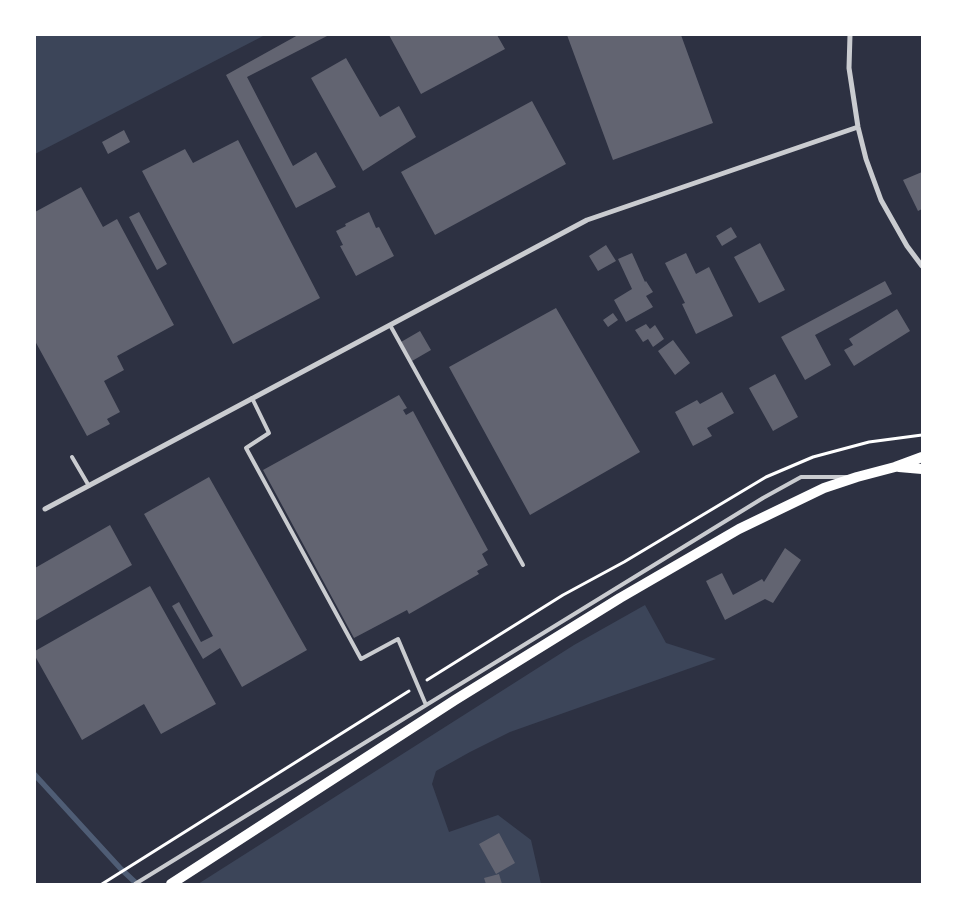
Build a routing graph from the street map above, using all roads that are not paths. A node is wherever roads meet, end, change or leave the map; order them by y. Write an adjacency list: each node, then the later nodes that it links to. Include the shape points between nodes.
1 (850, 35): 2 (street, via 849,68)
2 (858, 127): 3 (street, via 881,200); 4 (street, via 586,220)
3 (922, 266)
4 (390, 325): 5 (street); 13 (lane)
5 (252, 398): 11 (street); 14 (lane, via 269,433 246,448 361,659 398,638)
6 (72, 457): 11 (lane)
7 (922, 457): 8 (main road)
8 (895, 466): 9 (main road); 10 (main road)
9 (922, 469)
10 (857, 476): 14 (lane, via 801,477); 15 (main road, via 824,488 740,529 620,598)
11 (89, 486): 12 (street)
12 (45, 509)
13 (523, 565)
14 (426, 705): 16 (lane)
15 (175, 881)
16 (135, 884)

